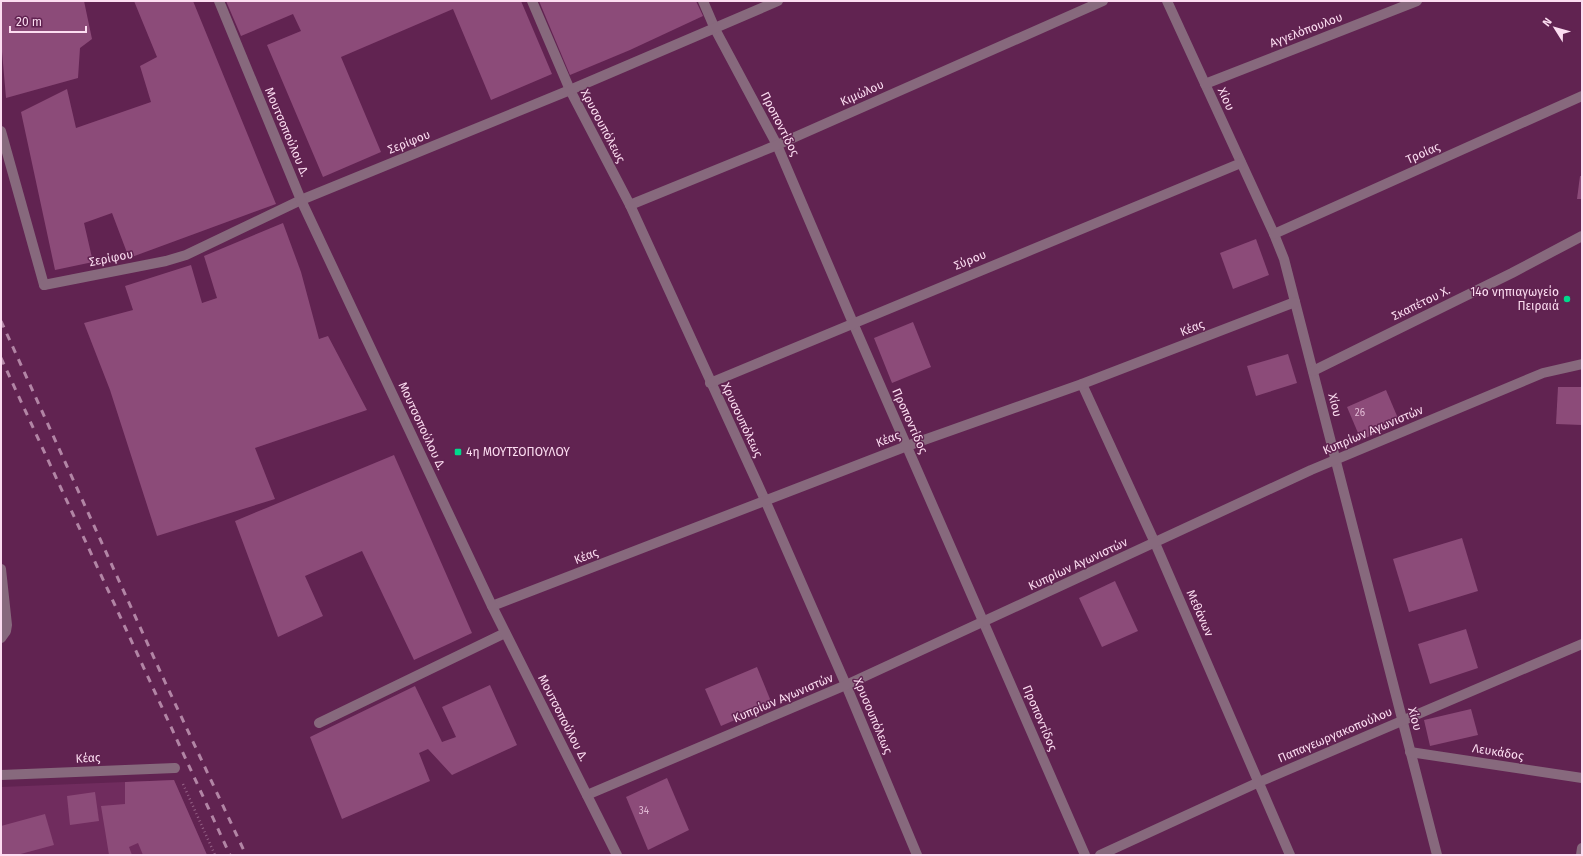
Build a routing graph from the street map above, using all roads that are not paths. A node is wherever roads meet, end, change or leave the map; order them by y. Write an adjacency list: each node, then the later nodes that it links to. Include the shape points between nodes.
1 (219, 1): 15 (street, Μουτσοπούλου Δ.)
2 (532, 1): 10 (street, Χρυσουπόλεως)
3 (703, 1): 8 (street, Προποντίδος)
4 (778, 1): 8 (street, Σερίφου)
5 (1103, 1): 13 (street, Κιμώλου)
6 (1167, 1): 9 (street, Χίου)
7 (1417, 1): 9 (street, Αγγελόπουλου)
8 (715, 29): 10 (street, Σερίφου); 13 (street, Προποντίδος)
9 (1205, 84): 14 (street, Χίου)
10 (570, 90): 15 (street, Σερίφου); 16 (street, Χρυσουπόλεως)
11 (1582, 96): 17 (street, Τροίας)
12 (1, 131): 15 (street, Σερίφου, via 44,285 186,255)
13 (777, 145): 16 (street, Κιμώλου); 20 (street, Προποντίδος)
14 (1241, 163): 17 (street, Χίου); 20 (street, Σύρου)
15 (302, 200): 30 (street, Μουτσοπούλου Δ.)
16 (630, 205): 23 (street, Χρυσουπόλεως)
17 (1274, 234): 19 (street, Χίου, via 1284,259)
18 (1582, 236): 22 (street, Σκαπέτου Χ.)
19 (1295, 302): 22 (street, Χίου); 24 (street, Κέας)
20 (853, 323): 23 (street, Σύρου); 25 (street, Προποντίδος)
21 (1582, 364): 26 (street, Κυπρίων Αγωνιστών, via 1543,373)
22 (1313, 371): 26 (street, Χίου)
23 (710, 383): 27 (street, Χρυσουπόλεως)
24 (1082, 384): 25 (street, Κέας); 28 (street, Μεθάνων)
25 (907, 446): 27 (street, Κέας); 31 (street, Προποντίδος)
26 (1335, 460): 28 (street, Κυπρίων Αγωνιστών); 36 (street, Χίου)
27 (766, 500): 30 (street, Κέας); 35 (street, Χρυσουπόλεως)
28 (1155, 543): 31 (street, Κυπρίων Αγωνιστών); 42 (street, Μεθάνων)
29 (1, 569): 33 (street, via 7,625)
30 (492, 606): 32 (street, Μουτσοπούλου Δ.)
31 (984, 621): 35 (street, Κυπρίων Αγωνιστών); 47 (street, Προποντίδος)
32 (505, 633): 37 (street); 43 (street, Μουτσοπούλου Δ.)
33 (1, 638)
34 (1582, 644): 36 (street, Παπαγεωργακοπούλου)
35 (846, 685): 43 (street, Κυπρίων Αγωνιστών); 46 (street, Χρυσουπόλεως)
36 (1402, 720): 38 (street, Χίου); 42 (street, Παπαγεωργακοπούλου)
37 (319, 723)
38 (1410, 752): 41 (street, Λευκάδος); 50 (street, Χίου)
39 (175, 768): 40 (street, Κέας)
40 (1, 775)
41 (1582, 778)
42 (1259, 782): 48 (street, Παπαγεωργακοπούλου); 49 (street, Μεθάνων)
43 (587, 795): 45 (street, Μουτσοπούλου Δ.)
44 (1582, 848): 51 (street)
45 (617, 855)
46 (917, 855)
47 (1085, 855)
48 (1100, 855)
49 (1290, 855)
50 (1437, 855)
51 (1582, 855)

